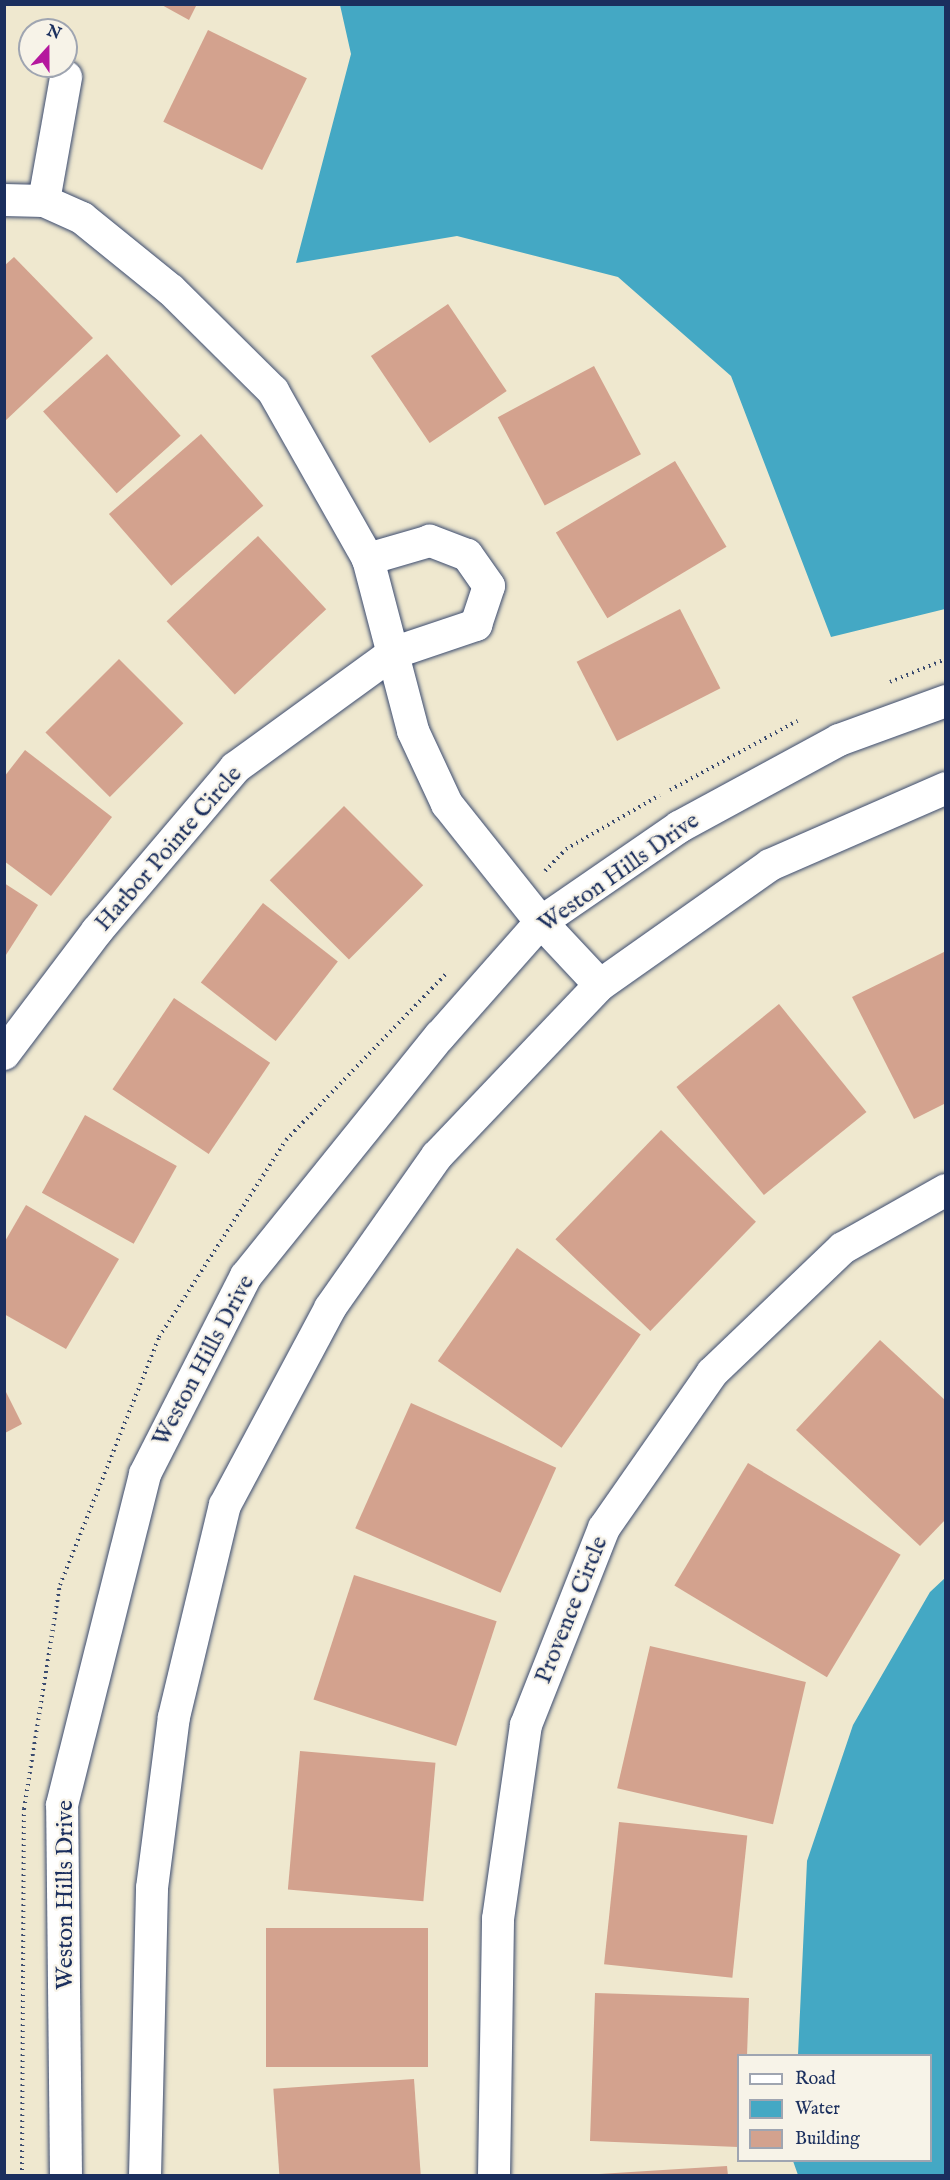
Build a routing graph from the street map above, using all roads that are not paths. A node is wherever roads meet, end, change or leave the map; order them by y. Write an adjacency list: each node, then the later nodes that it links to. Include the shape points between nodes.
1 (66, 78): 3 (street)
2 (4, 200): 3 (street)
3 (44, 201): 4 (street, via 82,218 171,290 273,391)
4 (368, 559): 5 (street); 5 (street, Harbor Pointe Circle, via 430,541 467,555 489,586 476,625)
5 (393, 653): 8 (street, via 413,731 447,804); 10 (street, Harbor Pointe Circle, via 235,768 97,931)
6 (945, 701): 8 (street, Weston Hills Drive, via 839,740 679,827)
7 (945, 788): 9 (street, via 770,865)
8 (541, 922): 9 (street); 12 (street, Weston Hills Drive, via 440,1036 246,1276 145,1474 62,1805)
9 (600, 985): 13 (street, via 437,1156 330,1308 225,1505 174,1717 152,1888)
10 (4, 1054)
11 (945, 1190): 14 (street, Provence Circle, via 843,1248 712,1373 604,1528 526,1725 498,1919)
12 (66, 2175)
13 (145, 2175)
14 (494, 2175)

